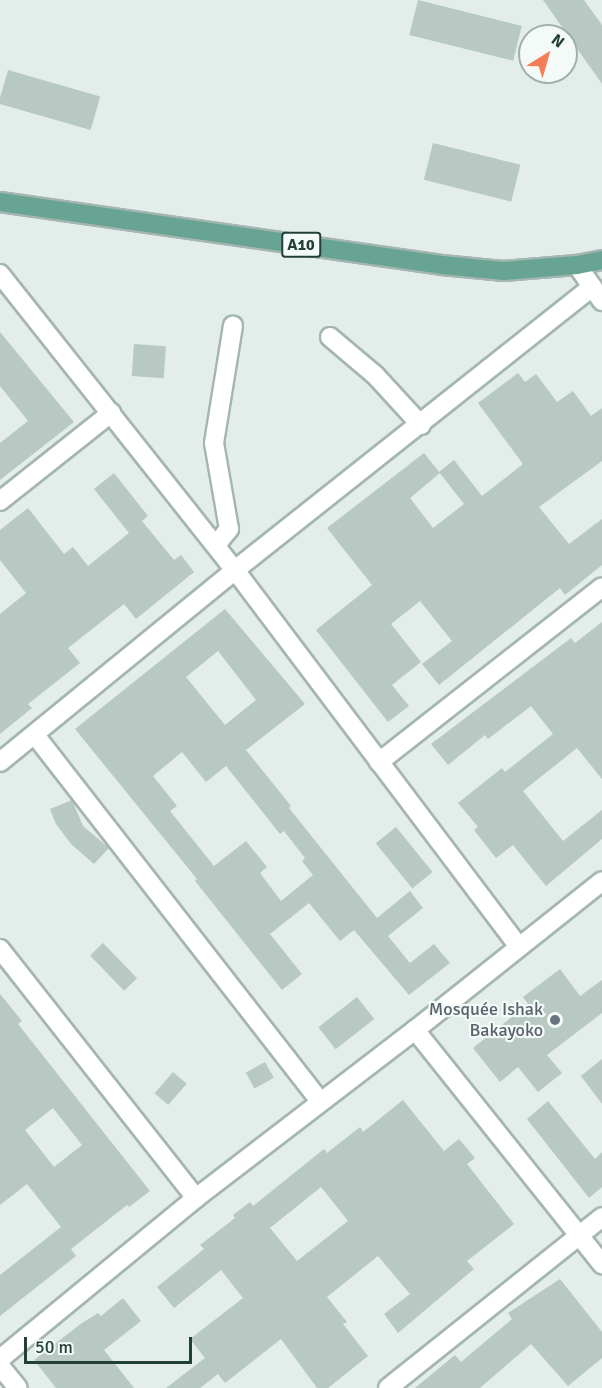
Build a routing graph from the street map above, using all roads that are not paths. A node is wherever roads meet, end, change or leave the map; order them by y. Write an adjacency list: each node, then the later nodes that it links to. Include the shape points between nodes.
1 (0, 202): 3 (main road, A10, via 442,265 503,271)
2 (602, 260): 3 (main road, A10)
3 (577, 265): 5 (street)
4 (0, 274): 8 (street)
5 (597, 294): 9 (street)
6 (233, 326): 11 (street, via 214,443 229,529)
7 (330, 337): 9 (street, via 375,375)
8 (111, 413): 10 (street); 11 (street)
9 (421, 425): 12 (street)
10 (0, 501)
11 (216, 545): 12 (street)
12 (235, 570): 14 (street); 16 (street)
13 (602, 586): 16 (street)
14 (35, 735): 15 (street); 21 (street)
15 (0, 762)
16 (380, 762): 18 (street)
17 (602, 880): 18 (street)
18 (518, 946): 20 (street)
19 (0, 949): 22 (street)
20 (416, 1030): 21 (street); 24 (street)
21 (321, 1102): 22 (street)
22 (196, 1198): 26 (street)
23 (602, 1216): 24 (street)
24 (579, 1235): 25 (street); 29 (street)
25 (602, 1264)
26 (0, 1359)
27 (0, 1366): 28 (street)
28 (18, 1388)
29 (388, 1388)

